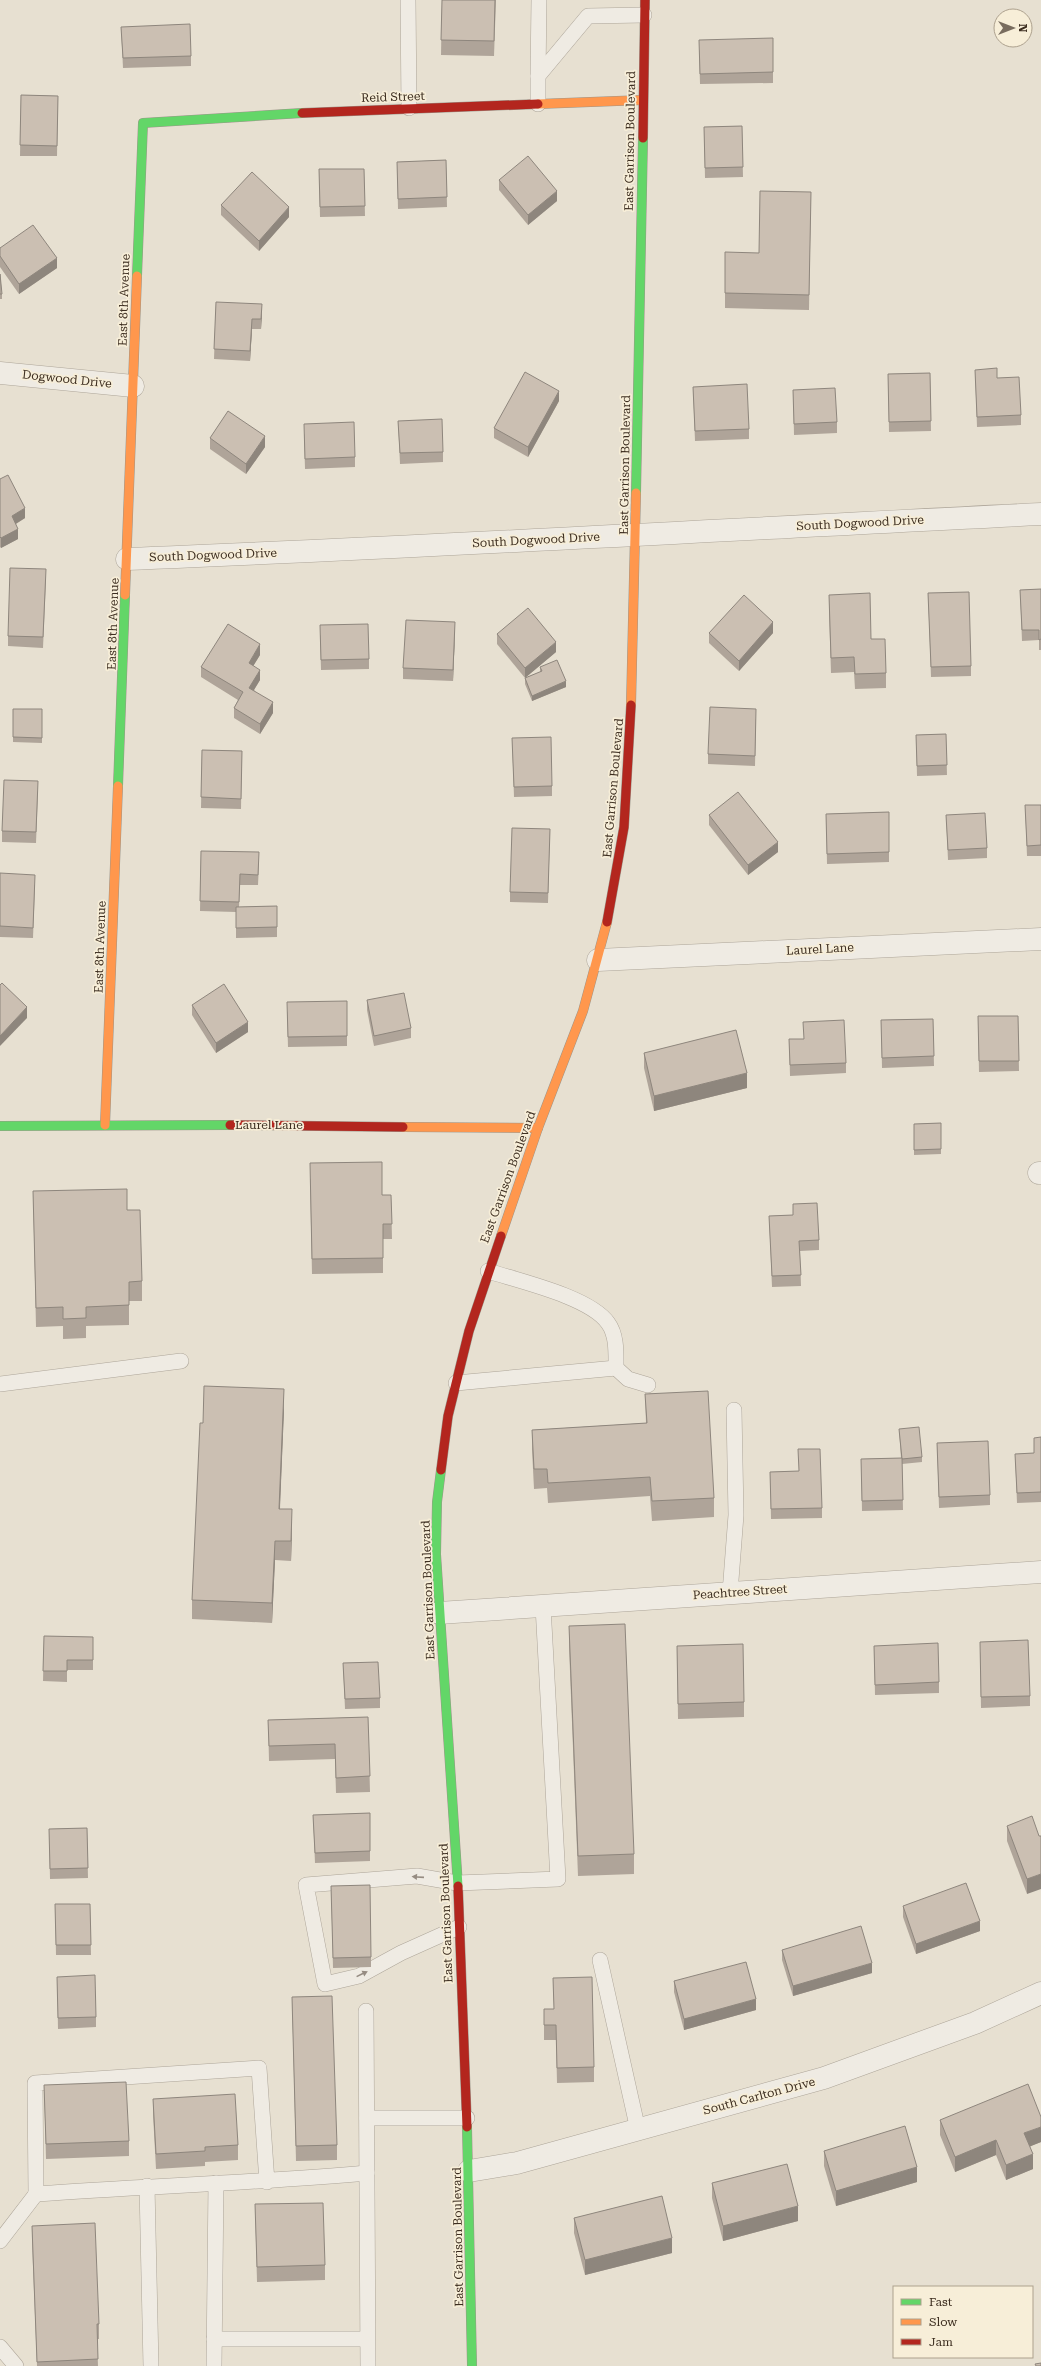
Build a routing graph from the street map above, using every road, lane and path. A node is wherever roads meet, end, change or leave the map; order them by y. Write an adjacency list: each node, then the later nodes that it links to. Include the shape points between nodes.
1 (408, 0): 8 (lane)
2 (539, 0): 5 (lane)
3 (645, 0): 4 (main road, East Garrison Boulevard)
4 (644, 15): 5 (lane, via 588,16); 6 (main road, East Garrison Boulevard)
5 (538, 76): 7 (lane)
6 (643, 100): 7 (main road, Reid Street); 13 (main road, East Garrison Boulevard)
7 (538, 104): 8 (main road, Reid Street)
8 (409, 108): 9 (main road, Reid Street)
9 (144, 123): 11 (main road, East 8th Avenue)
10 (0, 372): 11 (street, Dogwood Drive)
11 (133, 386): 14 (main road, East 8th Avenue)
12 (1041, 514): 13 (street, South Dogwood Drive)
13 (635, 534): 14 (street, South Dogwood Drive); 16 (main road, East Garrison Boulevard, via 632,698 624,827 616,883)
14 (127, 559): 17 (main road, East 8th Avenue)
15 (1041, 939): 16 (street, Laurel Lane)
16 (598, 960): 19 (main road, East Garrison Boulevard, via 568,1054)
17 (106, 1125): 18 (main road, Laurel Lane); 19 (main road, Laurel Lane)
18 (0, 1126)
19 (538, 1128): 20 (main road, East Garrison Boulevard)
20 (488, 1271): 22 (lane, via 562,1295 592,1309 608,1323 615,1342); 23 (main road, East Garrison Boulevard, via 469,1330)
21 (181, 1361): 24 (lane)
22 (616, 1368): 23 (lane); 25 (lane, via 628,1379)
23 (456, 1383): 30 (main road, East Garrison Boulevard, via 448,1416 437,1502)
24 (0, 1384)
25 (648, 1385)
26 (734, 1410): 28 (lane, via 736,1515)
27 (1041, 1572): 28 (street, Peachtree Street)
28 (730, 1593): 29 (street, Peachtree Street)
29 (542, 1606): 30 (street, Peachtree Street); 31 (lane, via 558,1879)
30 (439, 1613): 31 (main road, East Garrison Boulevard)
31 (457, 1883): 32 (main road, East Garrison Boulevard); 32 (lane, one-way to 32, via 417,1876 306,1885 325,1984 359,1976 401,1953)
32 (459, 1927): 37 (main road, East Garrison Boulevard)
33 (600, 1960): 38 (lane)
34 (1041, 1993): 38 (street, South Carlton Drive, via 975,2023 824,2078)
35 (366, 2012): 36 (lane)
36 (367, 2118): 37 (lane); 40 (lane)
37 (467, 2118): 39 (main road, East Garrison Boulevard)
38 (638, 2130): 39 (street, South Carlton Drive, via 517,2163)
39 (469, 2171): 51 (main road, East Garrison Boulevard)
40 (367, 2174): 41 (lane); 47 (lane)
41 (267, 2182): 42 (lane); 44 (lane, via 259,2068 35,2083)
42 (216, 2183): 43 (lane); 46 (lane)
43 (147, 2186): 44 (lane); 48 (lane)
44 (36, 2194): 45 (lane)
45 (0, 2241)
46 (214, 2339): 47 (lane); 49 (lane)
47 (367, 2339): 50 (lane)
48 (151, 2366)
49 (214, 2366)
50 (368, 2366)
51 (472, 2366)

